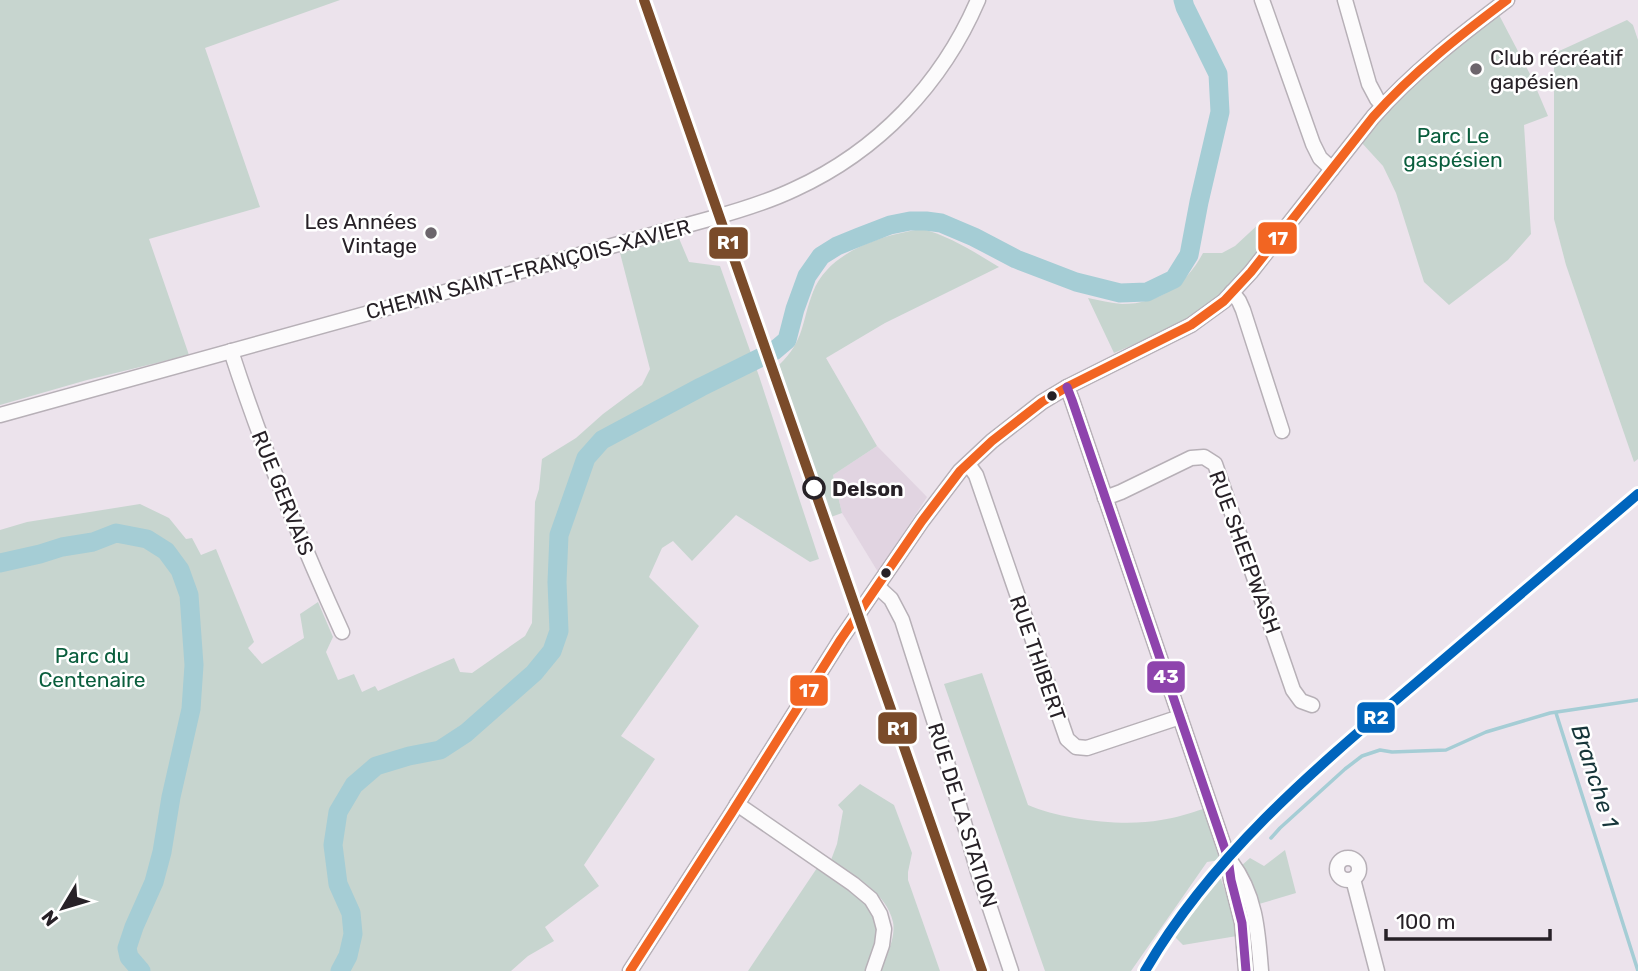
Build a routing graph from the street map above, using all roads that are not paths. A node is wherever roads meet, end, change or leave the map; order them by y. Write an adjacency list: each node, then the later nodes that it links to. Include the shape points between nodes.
1 (978, 0): 8 (street, CHEMIN SAINT-FRANÇOIS-XAVIER, via 948,58 905,112 846,162 793,191)
2 (1262, 0): 6 (street, via 1313,144)
3 (1345, 0): 5 (street, via 1369,84)
4 (1507, 0): 5 (street, via 1441,51)
5 (1383, 106): 6 (street)
6 (1332, 169): 7 (street)
7 (1233, 292): 9 (street, via 1191,325); 11 (street)
8 (231, 351): 10 (street, CHEMIN SAINT-FRANÇOIS-XAVIER); 15 (street, RUE GERVAIS, via 281,492)
9 (1067, 387): 12 (street, via 1018,419); 13 (street)
10 (0, 415)
11 (1282, 431)
12 (968, 464): 14 (street); 17 (street, RUE THIBERT, via 976,475 1067,739 1082,749 1093,747)
13 (1105, 498): 16 (street, RUE SHEEPWASH, via 1191,458 1203,457 1215,464 1293,690 1301,701); 17 (street)
14 (878, 587): 18 (street); 23 (street, RUE DE LA STATION, via 891,598 902,620)
15 (342, 632)
16 (1312, 705)
17 (1180, 717): 19 (street)
18 (737, 804): 21 (street); 22 (street, via 871,900 884,929)
19 (1228, 859): 24 (street, via 1241,914); 25 (street, via 1256,916)
20 (1353, 879): 26 (street)
21 (630, 971)
22 (873, 971)
23 (1011, 971)
24 (1246, 971)
25 (1261, 971)
26 (1377, 971)

